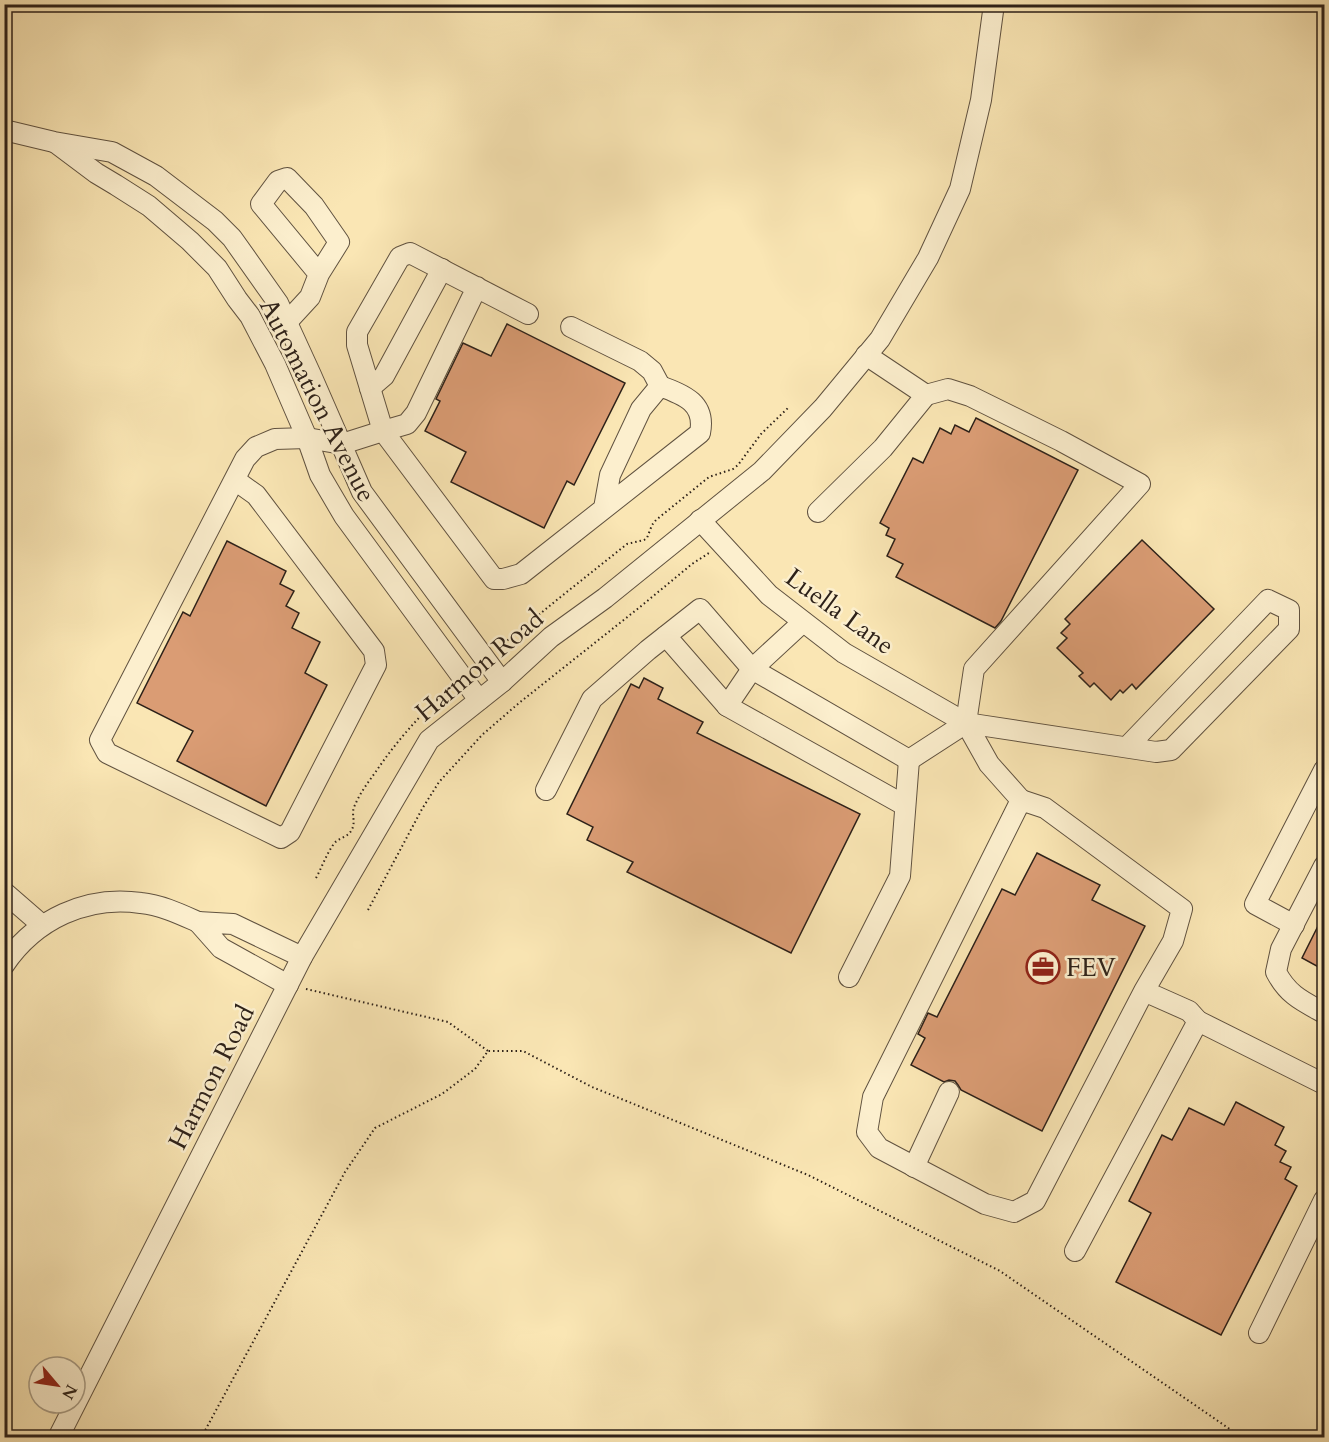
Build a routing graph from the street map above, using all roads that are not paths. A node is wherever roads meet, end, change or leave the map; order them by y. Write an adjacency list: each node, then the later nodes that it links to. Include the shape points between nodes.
1 (994, 4): 10 (street, Harmon Road, via 981,100 960,189 928,258 880,339)
2 (4, 130): 3 (street)
3 (54, 142): 8 (street, Automation Avenue, via 112,152 156,176 215,221 260,277); 15 (street, Automation Avenue, via 149,206 217,268 250,316)
4 (442, 269): 6 (street); 12 (street, via 384,376); 12 (street, via 410,253 400,257 357,332)
5 (319, 274): 5 (street, via 339,242 315,206 287,178 278,181 261,204); 8 (street, via 310,297)
6 (477, 287): 7 (street); 14 (street, via 416,413 407,424)
7 (528, 314)
8 (287, 322): 16 (street, Automation Avenue)
9 (571, 327): 11 (street, via 640,361 652,371)
10 (866, 355): 13 (street); 20 (street, Harmon Road, via 823,408 762,471)
11 (660, 386): 18 (street, via 641,409 610,475); 18 (street, via 679,393 697,407 702,422 700,433)
12 (370, 388): 14 (street)
13 (926, 395): 19 (street, via 883,448); 27 (street, via 948,389 970,396 1140,484 974,669)
14 (383, 431): 16 (street); 18 (street, via 494,579 521,574)
15 (307, 438): 16 (street); 17 (street, via 275,439 256,447); 25 (street, Automation Avenue, via 320,475 344,516)
16 (342, 444): 24 (street, Automation Avenue, via 362,492)
17 (235, 480): 17 (street, via 100,740 107,753 280,838 290,832 376,665 374,651 256,495)
18 (604, 508)
19 (818, 512)
20 (700, 520): 21 (street, Luella Lane, via 769,595); 24 (street, Harmon Road, via 551,638)
21 (803, 621): 23 (street); 27 (street, Luella Lane, via 844,653)
22 (666, 636): 23 (street, via 700,609); 26 (street); 31 (street, via 592,699)
23 (752, 669): 26 (street); 29 (street)
24 (502, 682): 25 (street, Harmon Road)
25 (479, 700): 39 (street, Harmon Road, via 429,740)
26 (726, 706): 33 (street)
27 (966, 723): 28 (street); 29 (street); 32 (street, via 989,764)
28 (1127, 747): 28 (street, via 1156,752 1171,750 1289,629 1289,610 1268,600)
29 (909, 760): 33 (street)
30 (1324, 770): 38 (street, via 1255,904)
31 (546, 790)
32 (1021, 800): 43 (street, via 1045,808 1182,909 1173,941); 48 (street, via 873,1096 867,1132 879,1148)
33 (904, 805): 41 (street, via 900,876)
34 (1324, 866): 38 (street)
35 (4, 892): 37 (street)
36 (198, 922): 37 (street, via 158,906 120,901 78,908); 39 (street, via 233,924); 42 (street, via 221,948)
37 (42, 925): 40 (street)
38 (1294, 925): 44 (street, via 1281,949 1276,972 1296,998)
39 (302, 957): 42 (street, Harmon Road)
40 (4, 965)
41 (849, 976)
42 (288, 985): 52 (street, Harmon Road)
43 (1144, 991): 45 (street, via 1189,1011); 48 (street, via 1035,1201 1014,1212 985,1204)
44 (1324, 1013)
45 (1198, 1021): 46 (street); 50 (street)
46 (1324, 1084)
47 (949, 1092): 48 (street)
48 (914, 1167)
49 (1324, 1200): 51 (street)
50 (1075, 1251)
51 (1259, 1333)
52 (58, 1437)

